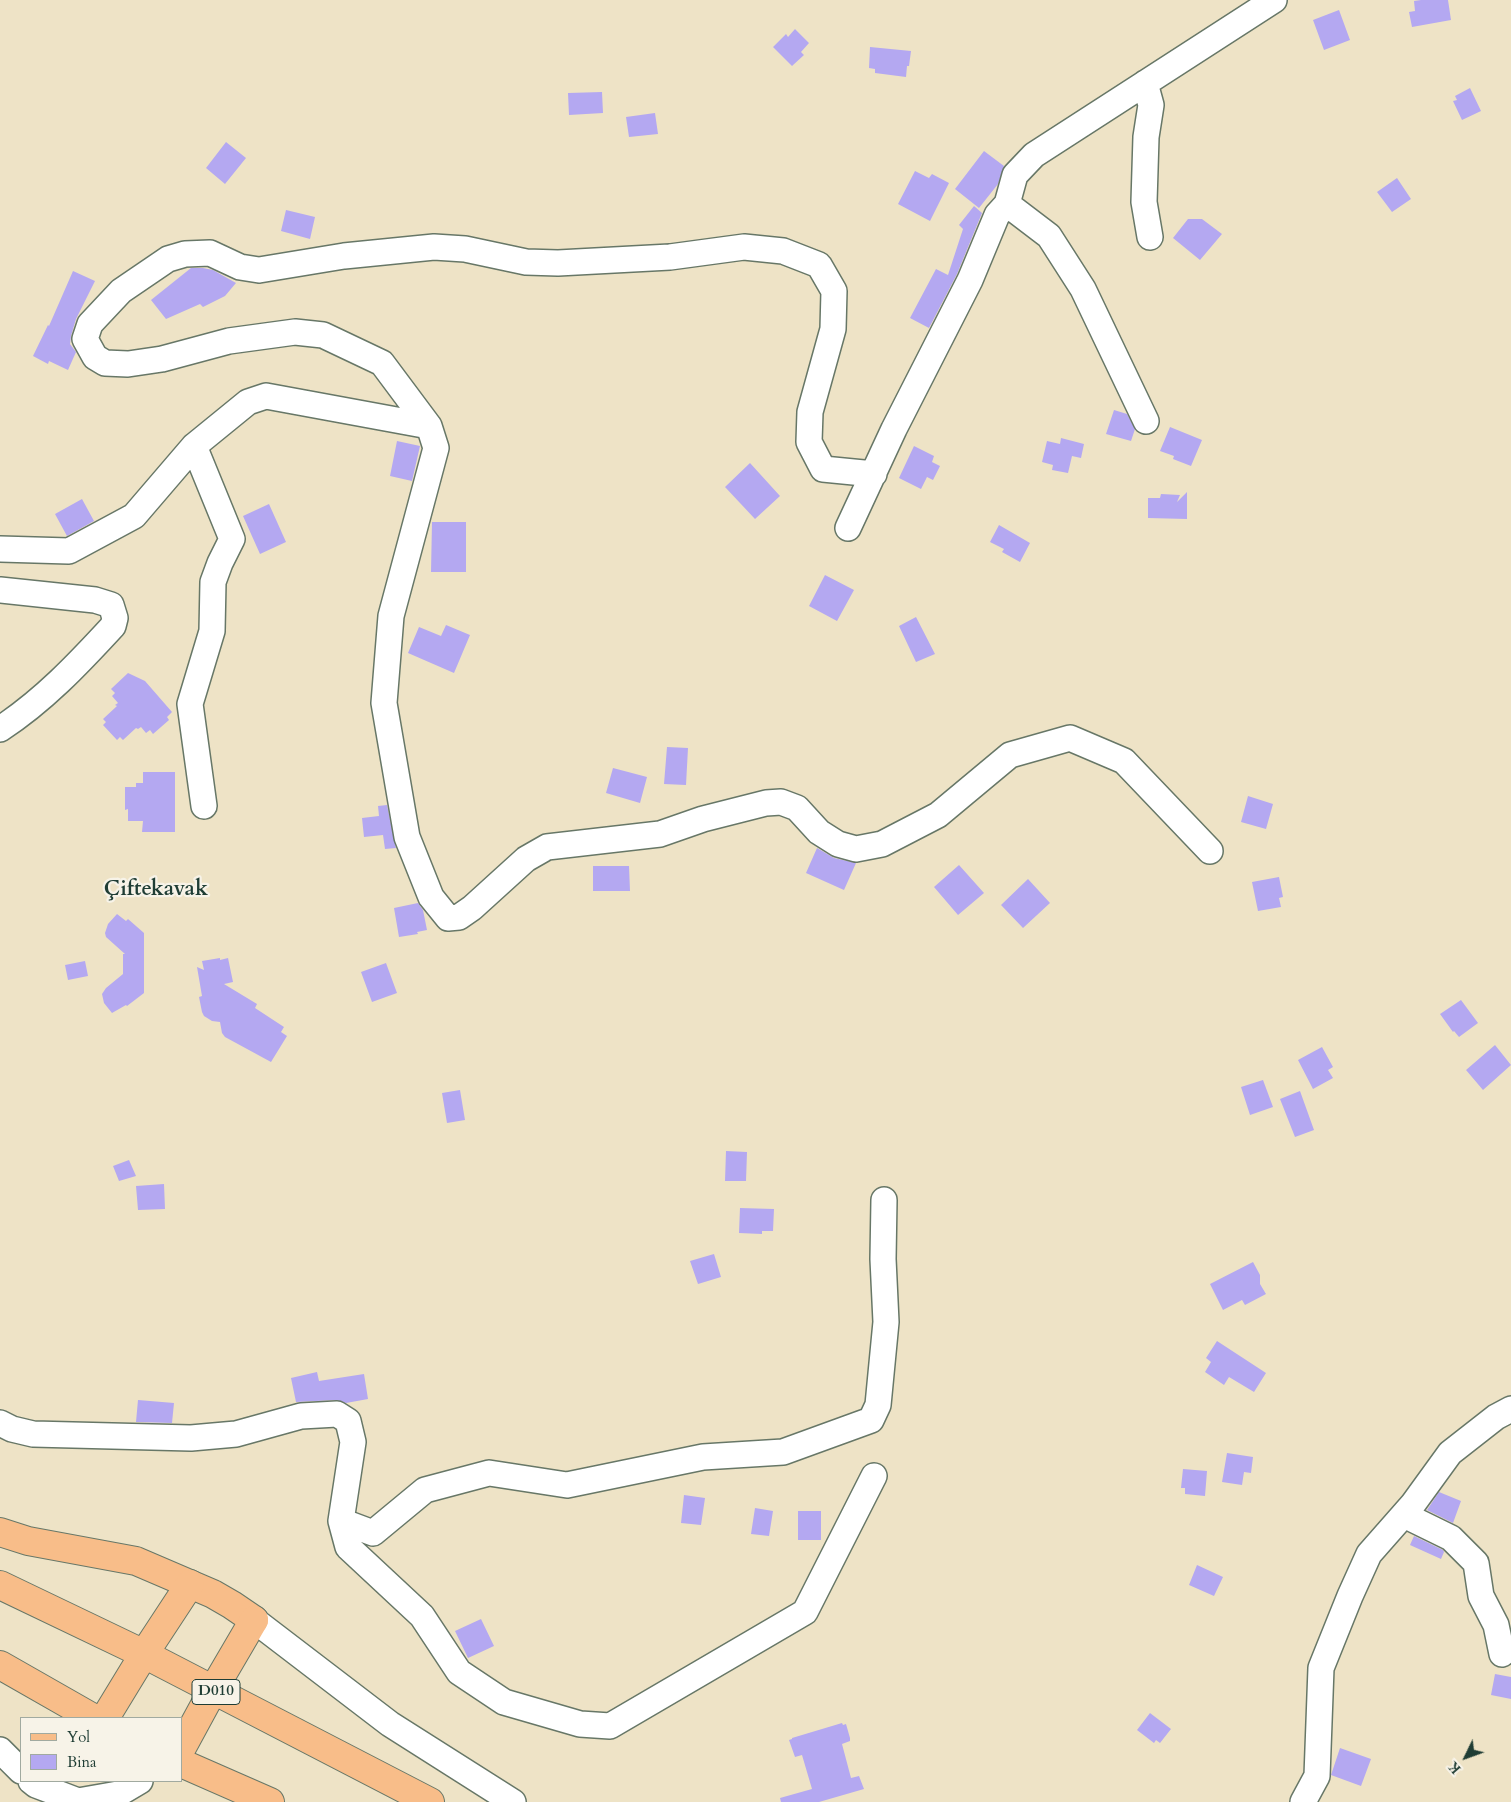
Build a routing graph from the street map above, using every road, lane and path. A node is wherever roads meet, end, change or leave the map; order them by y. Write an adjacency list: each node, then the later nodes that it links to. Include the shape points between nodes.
1 (1274, 0): 2 (street)
2 (1145, 83): 3 (street, via 1034,155 1015,175); 4 (street, via 1151,105 1146,137 1144,202)
3 (1007, 204): 5 (street, via 1049,236 1084,289); 8 (street, via 997,215 970,280)
4 (1150, 238)
5 (1146, 421)
6 (430, 426): 7 (street, via 266,396 248,402); 8 (street, via 382,363 323,335 295,332 229,341 162,359 128,364 105,363 94,357 85,339 90,324 121,291 168,259 185,254 210,253 240,267 259,270 344,256 434,247 465,249 526,262 558,263 670,257 744,247 783,251 818,265 834,291 833,329 810,412 808,442 823,469); 14 (street, via 436,448 391,616 384,703 407,837 431,897 448,918 459,917 472,908 526,859 547,847 660,834 766,803 781,802 797,808 819,832 838,844 856,849 882,844 938,815 1010,756 1070,738 1124,761)
7 (194, 446): 10 (street, via 134,516 69,550); 13 (street, via 232,539 213,582 212,630 190,704)
8 (874, 474): 9 (street)
9 (848, 528)
10 (0, 549)
11 (0, 590): 12 (street, via 95,600 111,605 115,618 113,626 61,680 24,714)
12 (0, 729)
13 (204, 806)
14 (1210, 850)
15 (884, 1200): 20 (street, via 886,1322 878,1406 871,1420 783,1452 703,1457 567,1485 489,1473 425,1490 373,1533)
16 (1511, 1409): 19 (street, via 1496,1416 1450,1453)
17 (0, 1424): 20 (street, via 33,1434 191,1438 236,1434 301,1416 337,1414 348,1421 353,1442)
18 (874, 1476): 20 (street, via 806,1612 610,1726 580,1724 504,1702 459,1672 422,1616 348,1547)
19 (1404, 1515): 26 (street, via 1451,1538 1476,1563 1481,1596 1496,1625); 41 (street, via 1369,1554 1321,1668 1317,1776)
20 (342, 1521)
21 (0, 1532): 22 (main road, via 28,1541 136,1561)
22 (190, 1584): 24 (main road); 25 (main road)
23 (0, 1586): 25 (main road, D010)
24 (254, 1620): 28 (main road); 40 (street, via 390,1724)
25 (144, 1654): 28 (main road, D010); 30 (main road)
26 (1502, 1654)
27 (0, 1665): 29 (main road)
28 (213, 1690): 31 (main road); 39 (main road, D010)
29 (91, 1717)
30 (106, 1717)
31 (182, 1747)
32 (0, 1750): 33 (street); 35 (street)
33 (20, 1757)
34 (182, 1763): 38 (main road)
35 (20, 1770)
36 (32, 1782): 37 (street, via 78,1801 118,1794)
37 (138, 1782)
38 (270, 1802)
39 (430, 1802)
40 (513, 1802)
41 (1302, 1802)

